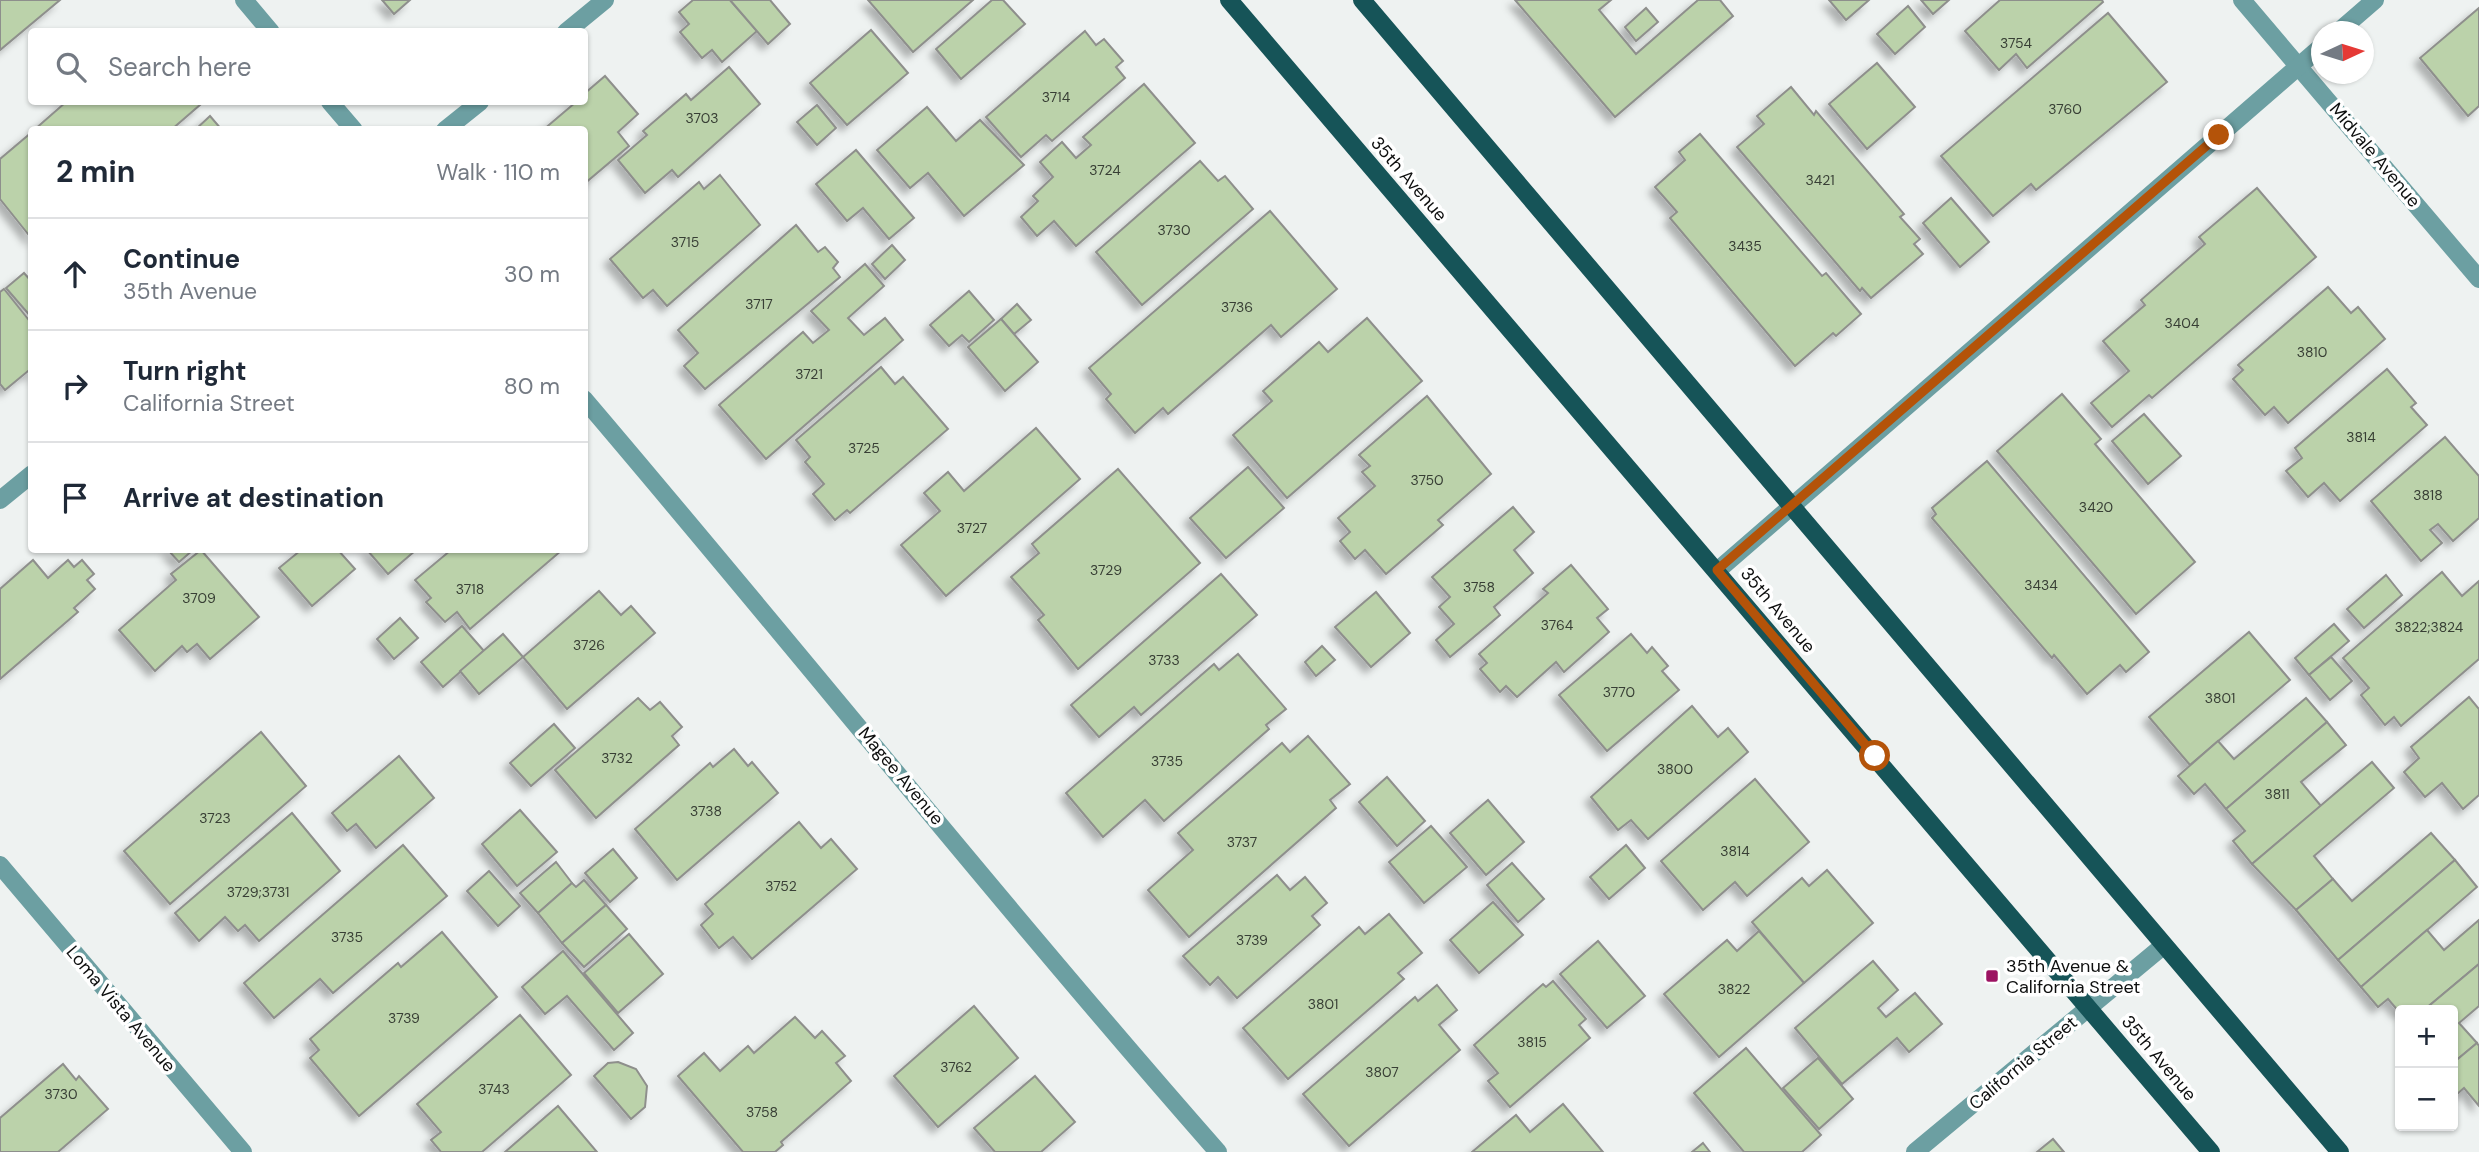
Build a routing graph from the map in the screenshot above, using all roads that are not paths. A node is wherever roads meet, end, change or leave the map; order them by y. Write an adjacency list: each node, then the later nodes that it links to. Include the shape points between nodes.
1 (244, 0): 8 (street)
2 (605, 0): 9 (street)
3 (1229, 0): 21 (main road, 35th Avenue)
4 (1362, 0): 20 (main road)
5 (2242, 0): 11 (street, Midvale Avenue)
6 (2375, 0): 7 (street)
7 (2351, 21)
8 (268, 28)
9 (571, 28)
10 (2311, 55): 11 (street)
11 (2300, 64): 16 (street, Midvale Avenue); 20 (street)
12 (333, 105): 14 (street)
13 (476, 105): 15 (street)
14 (351, 126)
15 (450, 126)
16 (2479, 279)
17 (588, 405): 26 (street, Magee Avenue)
18 (28, 477): 19 (street)
19 (0, 500)
20 (1792, 508): 21 (street); 23 (main road)
21 (1717, 570): 24 (main road, 35th Avenue)
22 (0, 865): 25 (street, Loma Vista Avenue)
23 (2163, 946): 24 (street, California Street); 29 (main road)
24 (2088, 1008): 27 (street, California Street); 28 (main road, 35th Avenue)
25 (243, 1152)
26 (1218, 1152)
27 (1915, 1152)
28 (2211, 1152)
29 (2340, 1152)

